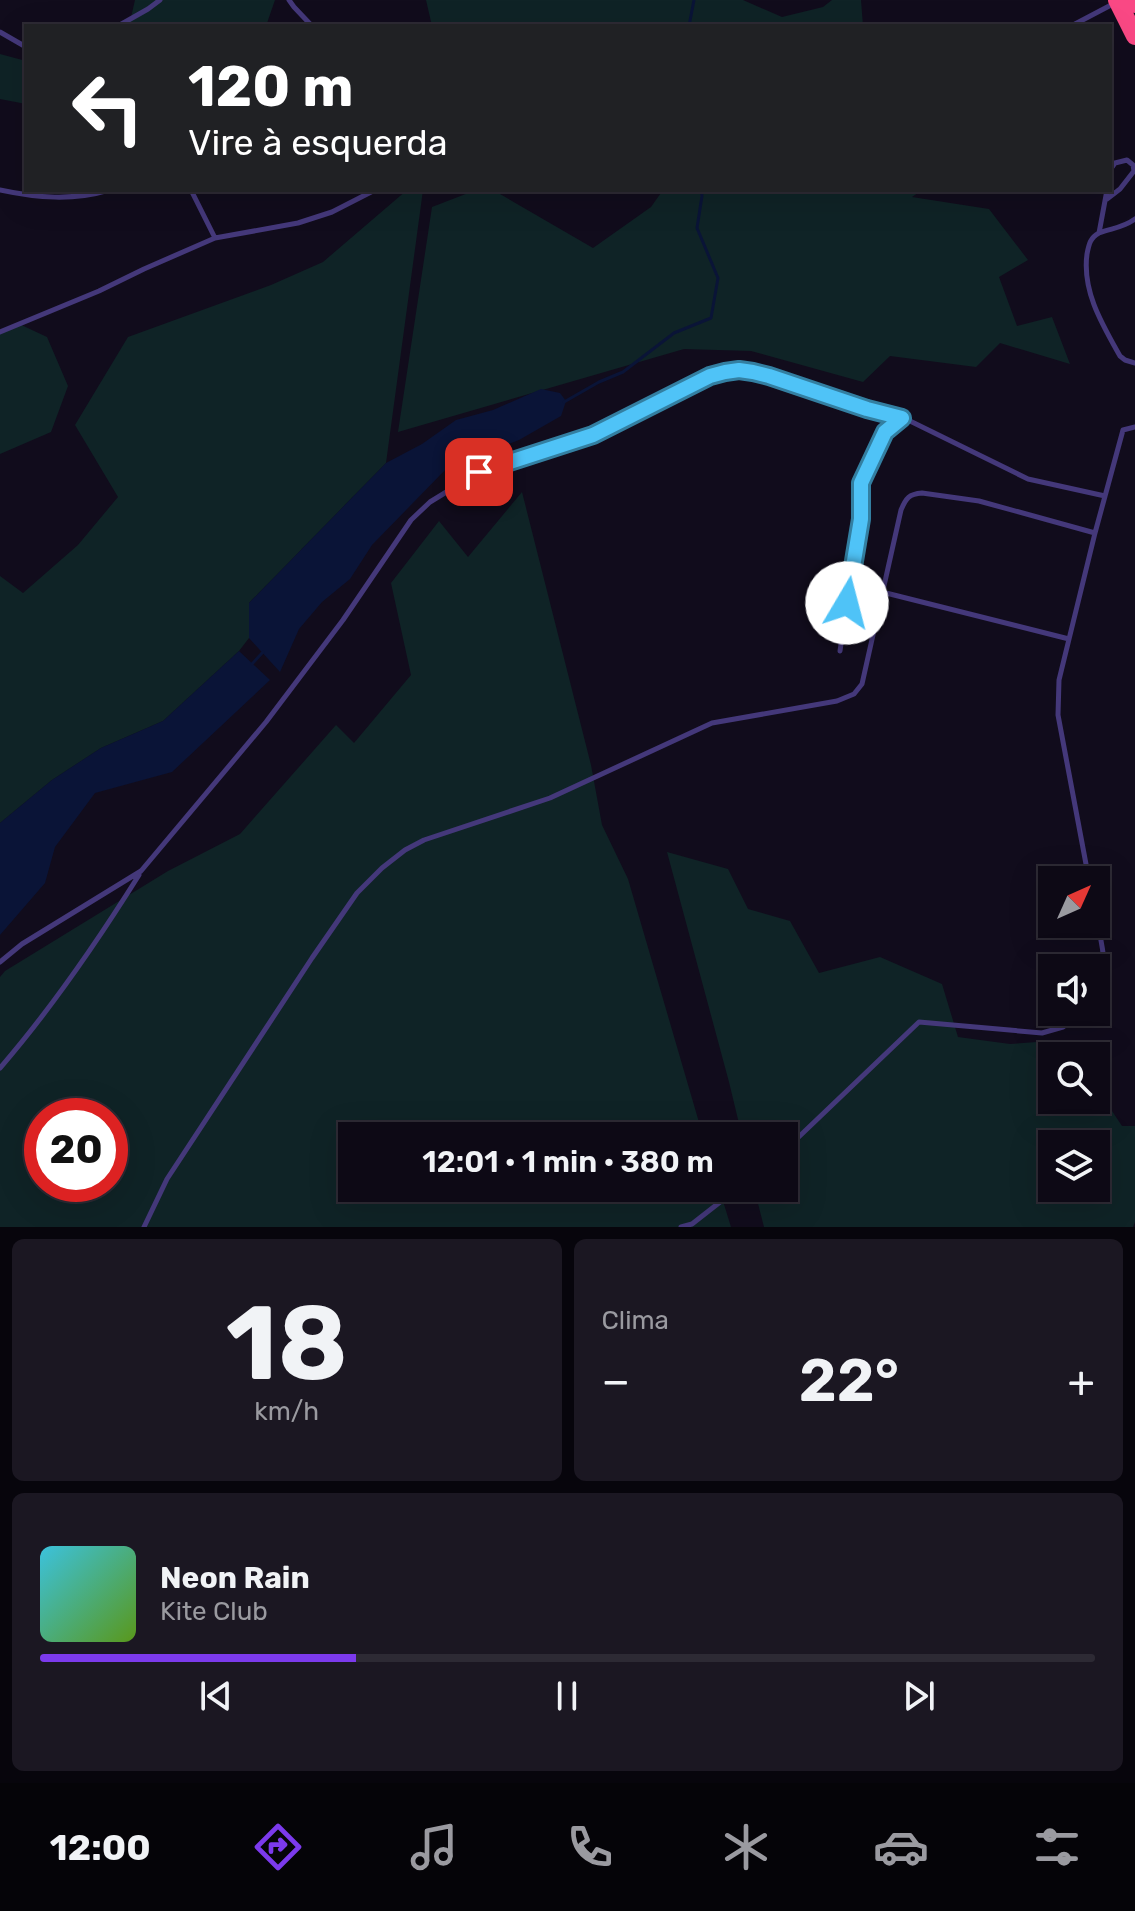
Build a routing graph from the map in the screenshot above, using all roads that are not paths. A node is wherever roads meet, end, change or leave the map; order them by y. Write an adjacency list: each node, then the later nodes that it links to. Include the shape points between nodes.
1 (160, 0): 4 (lane)
2 (289, 0): 5 (lane)
3 (1125, 1): 6 (lane); 8 (highway)
4 (122, 24)
5 (310, 24)
6 (1075, 24)
7 (0, 32): 9 (lane)
8 (1135, 36)
9 (24, 46)
10 (1112, 168): 16 (lane, via 1118,160 1127,160 1134,171)
11 (0, 190): 12 (lane, via 42,198)
12 (103, 192)
13 (192, 192): 19 (lane)
14 (371, 192): 19 (lane, via 298,223)
15 (1107, 192): 16 (lane)
16 (1106, 199): 18 (lane)
17 (1135, 219): 18 (lane)
18 (1099, 233): 21 (lane, via 1089,245 1088,285 1120,356)
19 (215, 238): 20 (lane)
20 (0, 332)
21 (1135, 363)
22 (902, 418): 24 (lane, via 1028,479); 28 (lane, via 885,432 861,483 861,519); 30 (lane, via 769,376 725,372 593,435 479,472 450,488 411,520 266,722)
23 (1135, 427): 24 (lane, via 1123,430)
24 (1105, 496): 25 (lane)
25 (1095, 533): 26 (lane, via 979,501 912,494 901,510); 27 (lane)
26 (882, 592): 27 (lane); 36 (lane, via 862,684 854,694 712,723 550,798 424,840 382,868 357,893 312,958 167,1179)
27 (1069, 639): 29 (lane, via 1059,680 1058,715)
28 (840, 651)
29 (1086, 866)
30 (141, 871): 31 (lane); 33 (lane, via 67,983)
31 (0, 962)
32 (1064, 1026): 34 (lane, via 1042,1033 919,1022)
33 (0, 1068)
34 (798, 1138)
35 (720, 1202): 37 (lane)
36 (144, 1227)
37 (681, 1227)

